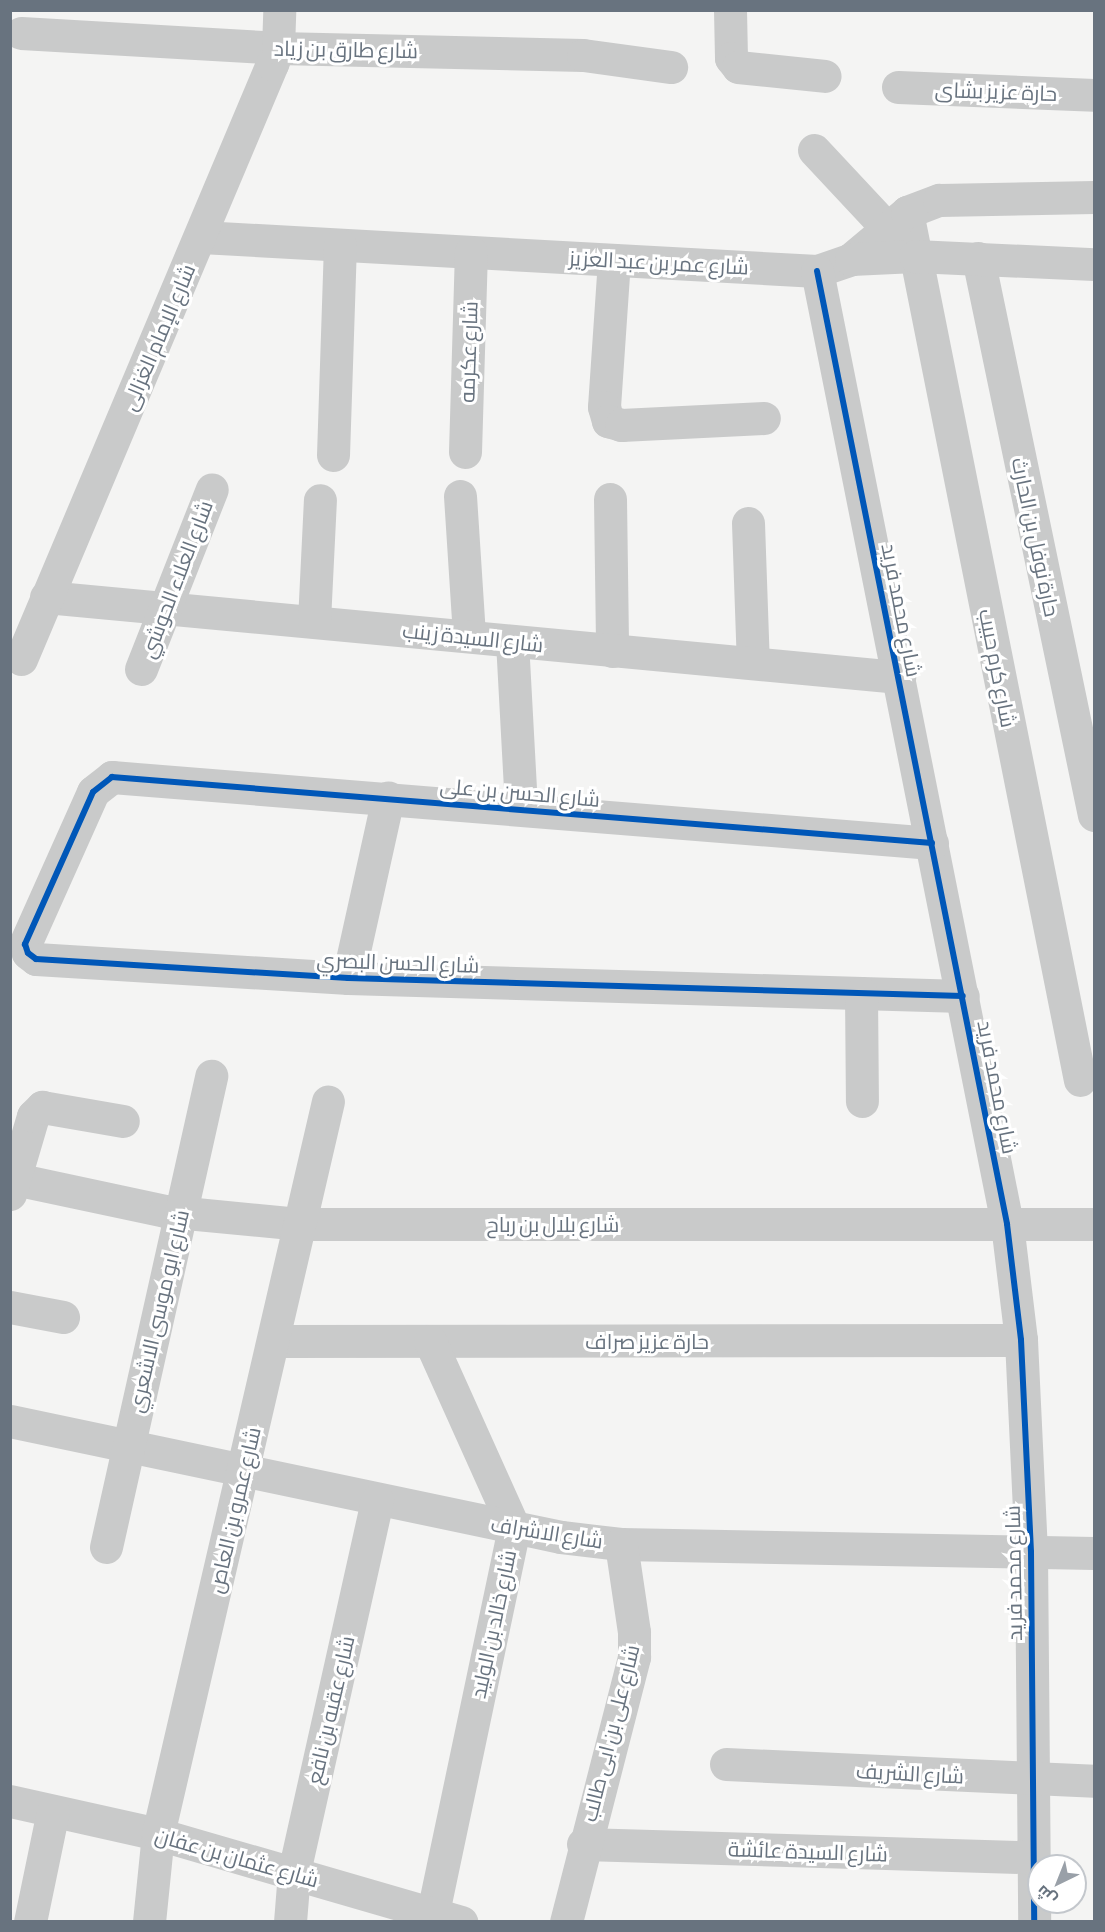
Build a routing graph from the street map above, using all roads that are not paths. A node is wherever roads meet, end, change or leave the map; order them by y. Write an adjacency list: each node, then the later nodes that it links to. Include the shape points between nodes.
1 (279, 10): 4 (street, شارع الإمام الغزالى)
2 (730, 10): 6 (street, via 731,58 738,67)
3 (21, 34): 4 (street, شارع طارق بن زياد)
4 (278, 48): 5 (street, شارع طارق بن زياد, via 583,55); 12 (street, شارع الإمام الغزالى)
5 (670, 67)
6 (825, 76)
7 (898, 87): 8 (street, حارة عزيز بشاى)
8 (1095, 95)
9 (814, 150): 11 (street)
10 (1095, 197): 11 (street, شارع عمر بن عبد العزيز, via 939,200)
11 (896, 220): 15 (street, شارع كرم حبيب); 17 (street, شارع عمر بن عبد العزيز)
12 (201, 237): 13 (street, شارع عمر بن عبد العزيز); 29 (street, شارع الإمام الغزالى)
13 (340, 245): 14 (street, شارع عمر بن عبد العزيز); 23 (street)
14 (471, 252): 18 (street, شارع عمر بن عبد العزيز); 22 (street, شارع عكرمه)
15 (915, 256): 16 (street); 17 (street); 47 (street, شارع كرم حبيب)
16 (978, 258): 19 (street); 42 (street, حارة نوفل بن الحارث)
17 (851, 259): 20 (street, شارع عمر بن عبد العزيز)
18 (614, 260): 20 (street, شارع عمر بن عبد العزيز); 21 (street, via 604,407 608,421 621,425)
19 (1095, 264)
20 (817, 271): 38 (street, شارع محمد فريد)
21 (764, 418)
22 (465, 453)
23 (333, 455)
24 (212, 489): 30 (street, شارع العلاء الحوشي)
25 (460, 496): 32 (street)
26 (610, 499): 34 (street)
27 (320, 500): 31 (street)
28 (748, 523): 36 (street)
29 (46, 597): 30 (street, شارع السيدة زينب); 35 (street, شارع الإمام الغزالى)
30 (165, 609): 31 (street, شارع السيدة زينب); 37 (street, شارع العلاء الحوشي)
31 (314, 621): 32 (street, شارع السيدة زينب)
32 (469, 636): 33 (street, شارع السيدة زينب)
33 (512, 641): 34 (street, شارع السيدة زينب); 41 (street)
34 (612, 651): 36 (street, شارع السيدة زينب)
35 (21, 659)
36 (753, 663): 38 (street, شارع السيدة زينب)
37 (141, 669)
38 (899, 677): 43 (street, شارع محمد فريد)
39 (106, 780): 40 (street, شارع الحسن بن على, via 122,776); 44 (street, شارع الحسن البصري, via 93,792 26,937 28,953 47,960)
40 (388, 797): 41 (street, شارع الحسن بن على); 44 (street)
41 (521, 809): 43 (street, شارع الحسن بن على)
42 (1095, 815)
43 (932, 843): 46 (street, شارع محمد فريد)
44 (348, 978): 45 (street, شارع الحسن البصري)
45 (861, 993): 46 (street, شارع الحسن البصري); 50 (street)
46 (963, 996): 55 (street, شارع محمد فريد)
47 (1083, 1064)
48 (211, 1076): 53 (street, شارع ابو موسى الاشعري)
49 (328, 1101): 54 (street, شارع عمرو بن العاص)
50 (862, 1101)
51 (123, 1121): 52 (street, via 42,1107 33,1116)
52 (13, 1176): 53 (street, شارع بلال بن رباح)
53 (181, 1212): 54 (street, شارع بلال بن رباح); 63 (street, شارع ابو موسى الاشعري)
54 (301, 1224): 55 (street, شارع بلال بن رباح); 60 (street, شارع عمرو بن العاص)
55 (1007, 1224): 56 (street, شارع بلال بن رباح); 59 (street, شارع محمد فريد)
56 (1095, 1224)
57 (10, 1306): 58 (street)
58 (63, 1317)
59 (1021, 1340): 61 (street, حارة عزيز صراف); 69 (street, شارع محمد فريد)
60 (274, 1341): 61 (street, حارة عزيز صراف); 64 (street, شارع عمرو بن العاص)
61 (430, 1341): 66 (street, شارع خالد بن الوليد)
62 (10, 1421): 63 (street, شارع الاشراف)
63 (128, 1446): 64 (street, شارع الاشراف); 68 (street, شارع ابو موسى الاشعري)
64 (243, 1471): 65 (street, شارع الاشراف); 76 (street, شارع عمرو بن العاص)
65 (377, 1500): 66 (street, شارع الاشراف); 80 (street, شارع عقبه بن نافع)
66 (514, 1527): 67 (street, شارع الاشراف); 81 (street, شارع خالد بن الوليد)
67 (621, 1544): 69 (street, شارع الاشراف); 77 (street, شارع على بن ابى طالب, via 634,1657)
68 (106, 1547)
69 (1031, 1552): 70 (street, شارع الاشراف); 72 (street, شارع محمد فريد)
70 (1095, 1553)
71 (726, 1764): 72 (street, شارع الشريف)
72 (1032, 1778): 73 (street, شارع الشريف); 78 (street, شارع محمد فريد)
73 (1095, 1781)
74 (10, 1801): 75 (street, شارع عثمان بن عفان)
75 (52, 1811): 76 (street, شارع عثمان بن عفان); 82 (street)
76 (158, 1834): 80 (street, شارع عثمان بن عفان); 83 (street, شارع عمرو بن العاص)
77 (583, 1844): 79 (street, شارع السيدة عائشة); 85 (street, شارع على بن ابى طالب)
78 (1033, 1854)
79 (1027, 1857)
80 (294, 1872): 81 (street, شارع عثمان بن عفان); 84 (street, شارع عقبه بن نافع)
81 (441, 1919)
82 (30, 1922)
83 (149, 1922)
84 (290, 1922)
85 (566, 1922)

